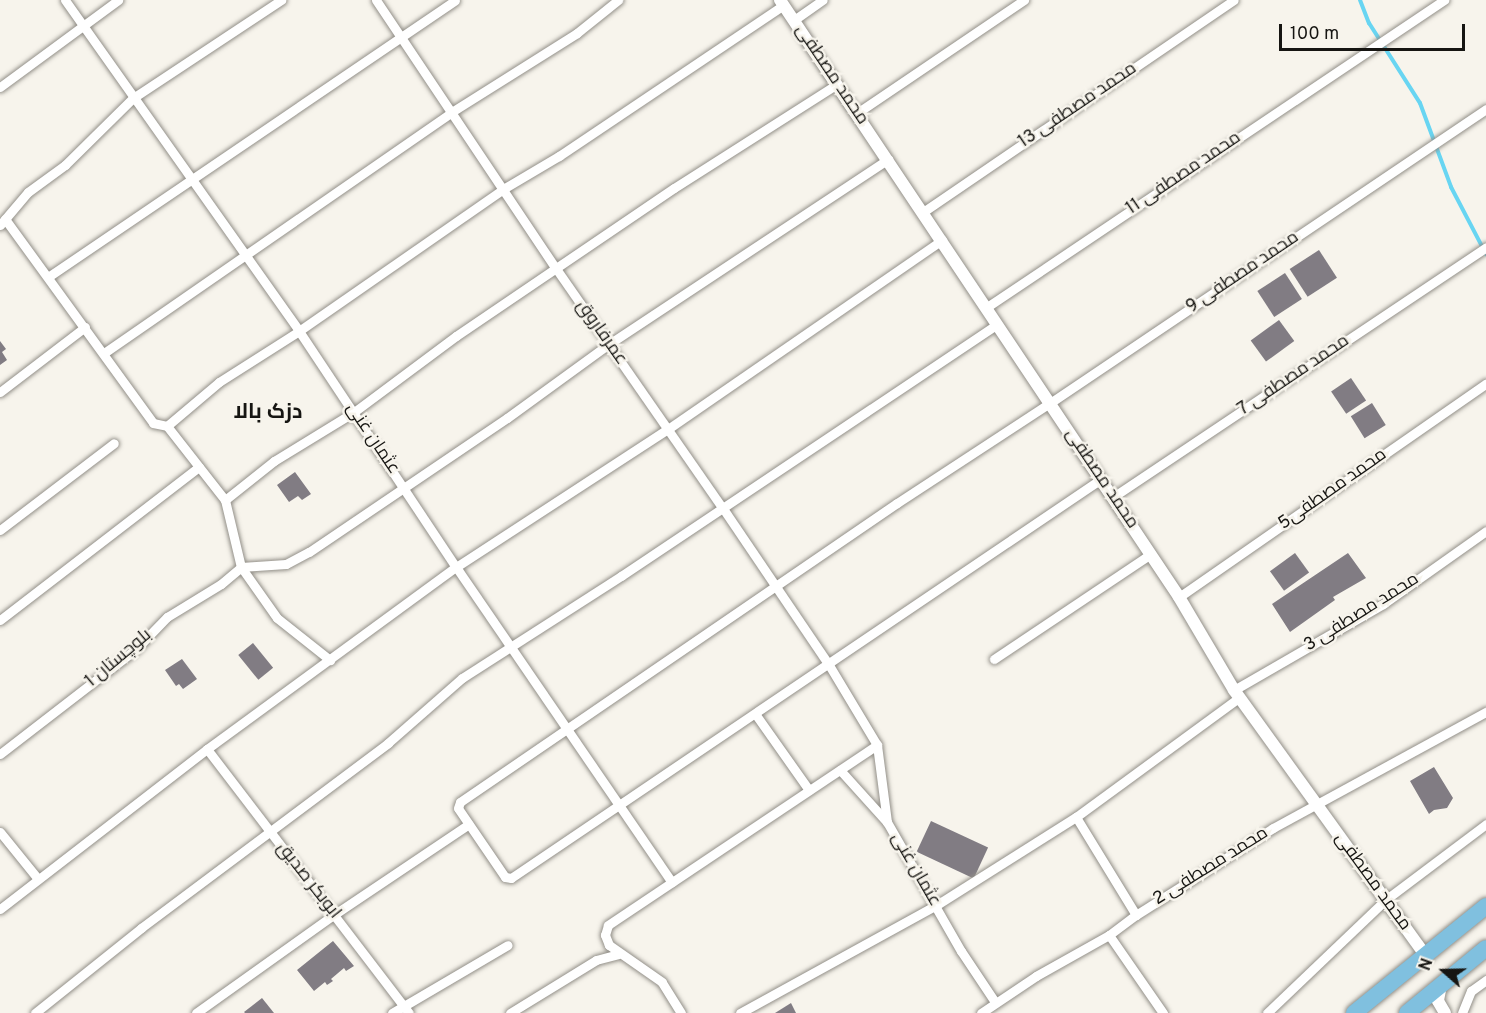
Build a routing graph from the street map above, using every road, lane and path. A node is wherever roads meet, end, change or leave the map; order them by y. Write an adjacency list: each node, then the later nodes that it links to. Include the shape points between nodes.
1 (65, 0): 13 (street, عثمان غنی)
2 (118, 0): 13 (street)
3 (281, 0): 17 (street)
4 (376, 0): 14 (street, عمرفاروق)
5 (455, 0): 14 (street)
6 (618, 0): 19 (street, via 577,33)
7 (823, 0): 12 (street)
8 (1024, 0): 20 (street)
9 (1234, 0): 24 (street, محمد مصطفی 13)
10 (1444, 0): 31 (street, محمد مصطفی 11)
11 (782, 2): 12 (street, محمد مصطفی); 23 (street, via 559,156)
12 (794, 20): 15 (street, محمد مصطفی)
13 (82, 24): 16 (street); 17 (street, عثمان غنی)
14 (400, 35): 19 (street, عمرفاروق); 22 (street, via 292,113)
15 (837, 84): 20 (street, محمد مصطفی); 29 (street, via 674,188)
16 (0, 87)
17 (133, 98): 22 (street, عثمان غنی); 25 (street, via 65,165 27,192)
18 (1486, 109): 39 (street, محمد مصطفی 9)
19 (450, 113): 23 (street, عمرفاروق); 28 (street)
20 (857, 113): 21 (street, محمد مصطفی)
21 (888, 159): 24 (street, محمد مصطفی); 35 (street)
22 (190, 178): 28 (street, عثمان غنی); 30 (street)
23 (503, 189): 29 (street, عمرفاروق); 34 (street)
24 (923, 212): 26 (street, محمد مصطفی)
25 (3, 222): 30 (street)
26 (942, 240): 31 (street, محمد مصطفی); 42 (street)
27 (1486, 247): 47 (street, محمد مصطفی 7)
28 (244, 254): 34 (street, عثمان غنی); 36 (street)
29 (557, 270): 35 (street, عمرفاروق); 40 (street, via 456,336)
30 (48, 277): 33 (street)
31 (987, 307): 32 (street, محمد مصطفی)
32 (998, 324): 39 (street, محمد مصطفی); 49 (street)
33 (86, 327): 36 (street); 38 (street)
34 (299, 331): 40 (street, عثمان غنی); 41 (street, via 219,382)
35 (609, 344): 42 (street, عمرفاروق); 46 (street)
36 (104, 352): 41 (street, via 153,423)
37 (1486, 384): 56 (street, محمد مصطفی5)
38 (0, 393)
39 (1050, 403): 45 (street, محمد مصطفی); 55 (street, محمد مصطفی 9)
40 (354, 412): 46 (street, عثمان غنی); 48 (street, via 274,461)
41 (167, 426): 44 (street)
42 (668, 429): 49 (street, عمرفاروق); 54 (street)
43 (114, 443): 50 (street)
44 (199, 467): 48 (street); 57 (street)
45 (1101, 479): 47 (street, محمد مصطفی); 61 (street)
46 (404, 486): 53 (street, via 286,564); 54 (street, عثمان غنی)
47 (1113, 497): 52 (street, محمد مصطفی)
48 (225, 500): 53 (street)
49 (722, 507): 55 (street, عمرفاروق); 58 (street)
50 (0, 530)
51 (1486, 531): 62 (street, محمد مصطفی 3, via 1383,604)
52 (1151, 554): 56 (street, محمد مصطفی); 59 (street)
53 (241, 567): 60 (street, via 277,618); 68 (street, بلوچستان 1, via 221,584 166,617 136,649)
54 (456, 567): 58 (street, عثمان غنی); 60 (street)
55 (776, 586): 61 (street, عمرفاروق); 65 (street, محمد مصطفی 9)
56 (1179, 597): 62 (street, محمد مصطفی)
57 (0, 620)
58 (512, 647): 65 (street, عثمان غنی); 77 (street, via 462,678 388,743)
59 (994, 659)
60 (330, 660): 67 (street)
61 (829, 665): 64 (street); 66 (street, عثمان غنی)
62 (1237, 693): 71 (street, محمد مصطفی); 73 (street, محمد مصطفی 3)
63 (1486, 712): 71 (street, محمد مصطفی 2)
64 (756, 715): 70 (street); 72 (street)
65 (568, 728): 72 (street, عثمان غنی); 75 (street, محمد مصطفی 9, via 457,804)
66 (877, 746): 69 (street); 74 (street, عثمان غنی)
67 (207, 749): 77 (street, ابوبکر صدیق); 79 (street)
68 (0, 753)
69 (840, 770): 70 (street); 74 (street)
70 (809, 790): 80 (street)
71 (1316, 803): 81 (street, محمد مصطفی); 86 (street, محمد مصطفی 2)
72 (620, 807): 75 (street, via 507,879); 80 (street, عثمان غنی)
73 (1076, 817): 82 (street, محمد مصطفی 3); 86 (street)
74 (887, 822): 82 (street, عثمان غنی)
75 (469, 824): 85 (street)
76 (1486, 824): 81 (street)
77 (268, 831): 85 (street, ابوبکر صدیق); 96 (street)
78 (0, 832): 79 (street)
79 (38, 879): 84 (street)
80 (672, 882): 90 (street, via 608,925 605,935)
81 (1384, 901): 91 (street, محمد مصطفی); 104 (street)
82 (935, 906): 94 (street, عثمان غنی); 101 (street, محمد مصطفی 3)
83 (1486, 906): 91 (highway)
84 (0, 909)
85 (335, 914): 95 (street, ابوبکر صدیق); 97 (street)
86 (1136, 915): 87 (street, محمد مصطفی 2)
87 (1109, 935): 94 (street, محمد مصطفی 2); 103 (street)
88 (508, 945): 95 (street)
89 (1486, 948): 93 (highway)
90 (618, 954): 99 (street, via 596,960); 100 (street, via 662,982)
91 (1425, 955): 105 (highway)
92 (1486, 980): 108 (street, via 1471,991)
93 (1441, 985): 106 (highway); 107 (street, via 1438,1001)
94 (995, 1002): 102 (street, محمد مصطفی 2)
95 (406, 1010): 98 (street)
96 (34, 1013)
97 (196, 1013)
98 (392, 1013)
99 (510, 1013)
100 (681, 1013)
101 (740, 1013)
102 (981, 1013)
103 (1162, 1013)
104 (1267, 1013)
105 (1354, 1013)
106 (1407, 1013)
107 (1446, 1013)
108 (1462, 1013)

